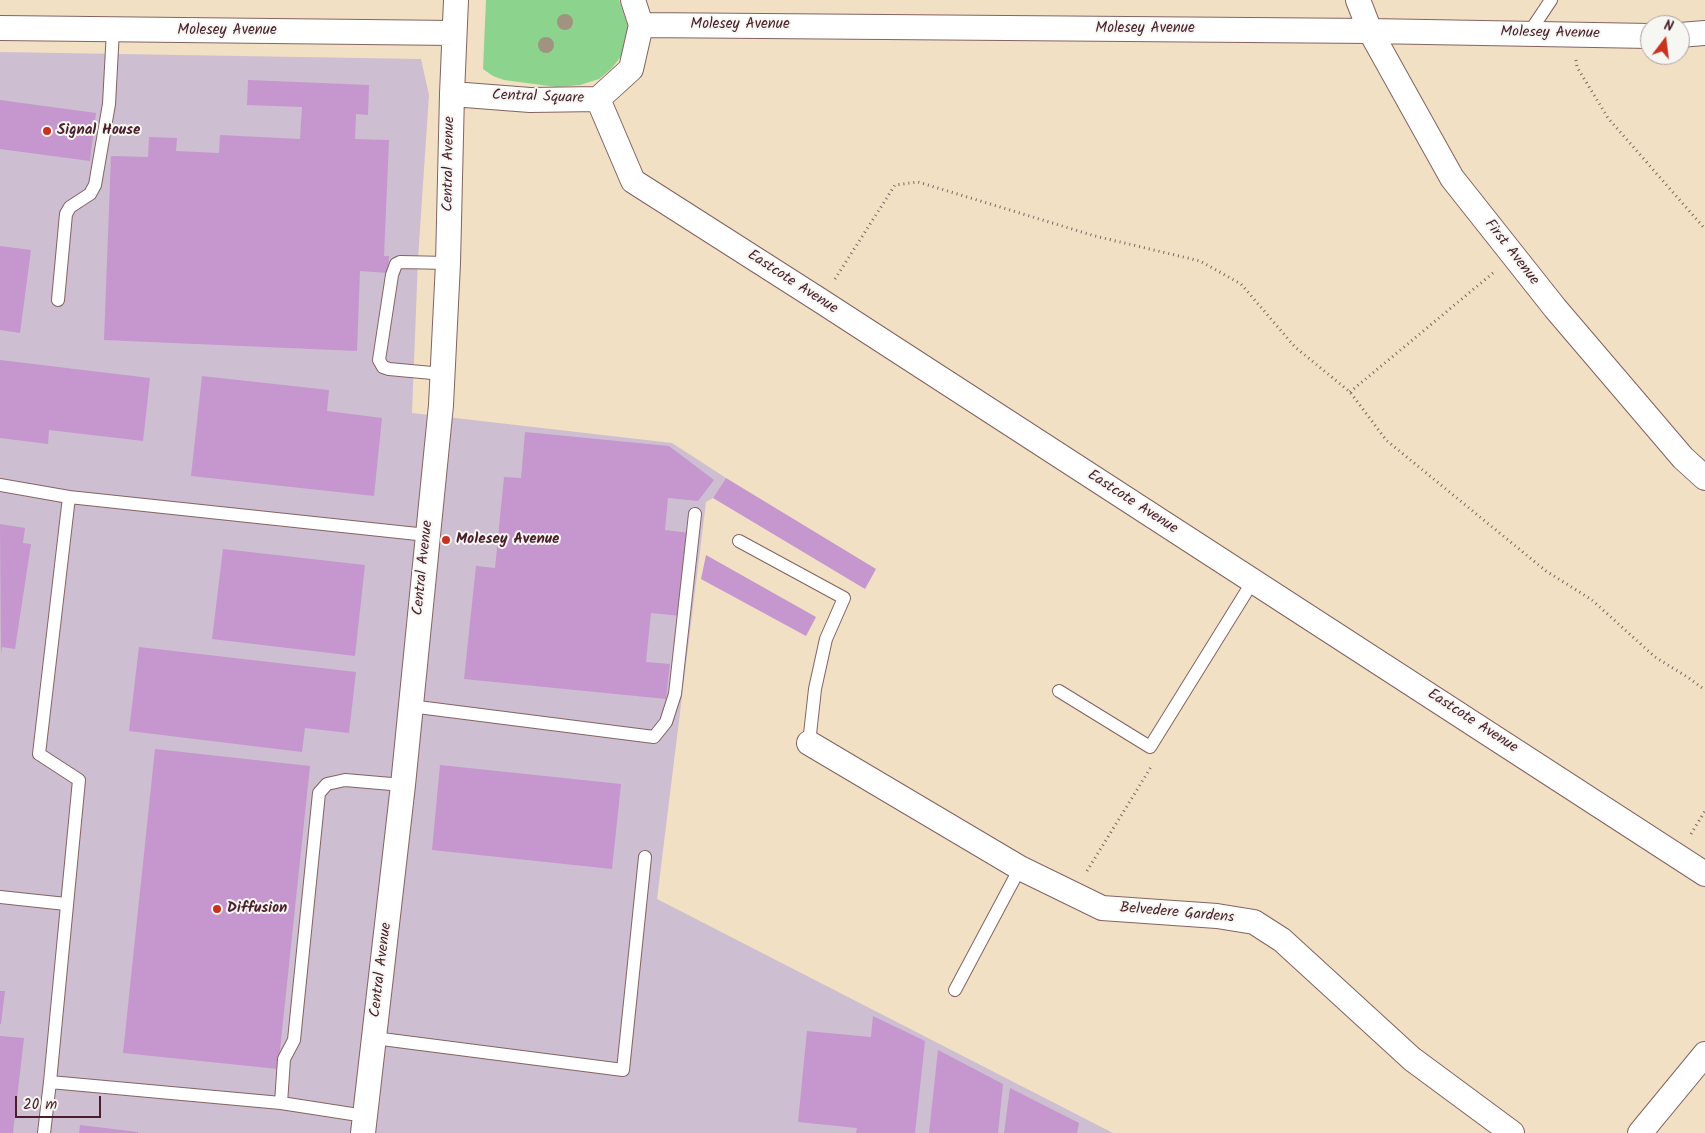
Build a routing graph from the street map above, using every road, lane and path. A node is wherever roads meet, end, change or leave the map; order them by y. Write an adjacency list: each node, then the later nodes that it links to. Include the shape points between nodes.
1 (456, 0): 9 (street, Central Avenue)
2 (633, 0): 5 (street)
3 (1358, 0): 8 (street, First Avenue)
4 (1551, 0): 11 (lane)
5 (641, 24): 8 (street, Molesey Avenue); 16 (street, Central Square, via 631,69)
6 (0, 28): 7 (street, Molesey Avenue)
7 (113, 30): 9 (street, Molesey Avenue); 20 (lane, via 109,104 95,185 90,194 70,207 66,214)
8 (1370, 31): 11 (street, Molesey Avenue); 18 (street, First Avenue, via 1452,178)
9 (454, 33): 15 (street, Central Avenue)
10 (1705, 33): 13 (street)
11 (1529, 34): 12 (street, Molesey Avenue)
12 (1571, 34): 14 (street, Molesey Avenue); 17 (path, via 1577,67 1608,118)
13 (1690, 34)
14 (1640, 36)
15 (452, 94): 16 (street, Central Square, via 530,100); 19 (street, Central Avenue)
16 (598, 100): 21 (street, Eastcote Avenue, via 632,181)
17 (1705, 229)
18 (1514, 256): 23 (path); 24 (street, First Avenue, via 1683,458)
19 (448, 263): 22 (street, Central Avenue); 22 (lane, via 396,264 379,360 383,367 389,369)
20 (58, 300)
21 (821, 301): 23 (path, via 895,185 918,182 1095,236 1200,261 1241,284 1295,347); 30 (street, Eastcote Avenue)
22 (443, 374): 28 (street, Central Avenue)
23 (1350, 392): 31 (path, via 1386,440 1546,571 1592,600 1655,657)
24 (1705, 478)
25 (0, 485): 26 (lane)
26 (69, 497): 28 (lane); 42 (lane, via 39,754 79,780)
27 (696, 514): 33 (lane, via 675,694 666,722 654,737)
28 (427, 535): 33 (street, Central Avenue)
29 (739, 540): 34 (lane, via 844,598 826,639 815,688)
30 (1253, 581): 35 (lane); 39 (street, Eastcote Avenue)
31 (1705, 690)
32 (1058, 691): 35 (lane)
33 (410, 706): 36 (street, Central Avenue)
34 (809, 743): 38 (street, Belvedere Gardens)
35 (1150, 747): 40 (path, via 1160,753)
36 (403, 785): 44 (street, Central Avenue); 47 (lane, via 345,780 328,784 319,793 294,1040 284,1059)
37 (645, 857): 44 (lane, via 623,1070)
38 (1020, 868): 40 (street, Belvedere Gardens); 43 (lane)
39 (1705, 874)
40 (1072, 895): 50 (street, Belvedere Gardens, via 1102,908 1217,916 1254,922 1282,940 1412,1059)
41 (0, 897): 42 (lane)
42 (66, 904): 46 (lane)
43 (955, 990)
44 (374, 1038): 48 (street, Central Avenue)
45 (1705, 1054): 51 (street)
46 (50, 1082): 47 (lane); 49 (lane)
47 (281, 1103): 48 (lane)
48 (364, 1124)
49 (44, 1133)
50 (1512, 1133)
51 (1640, 1133)

